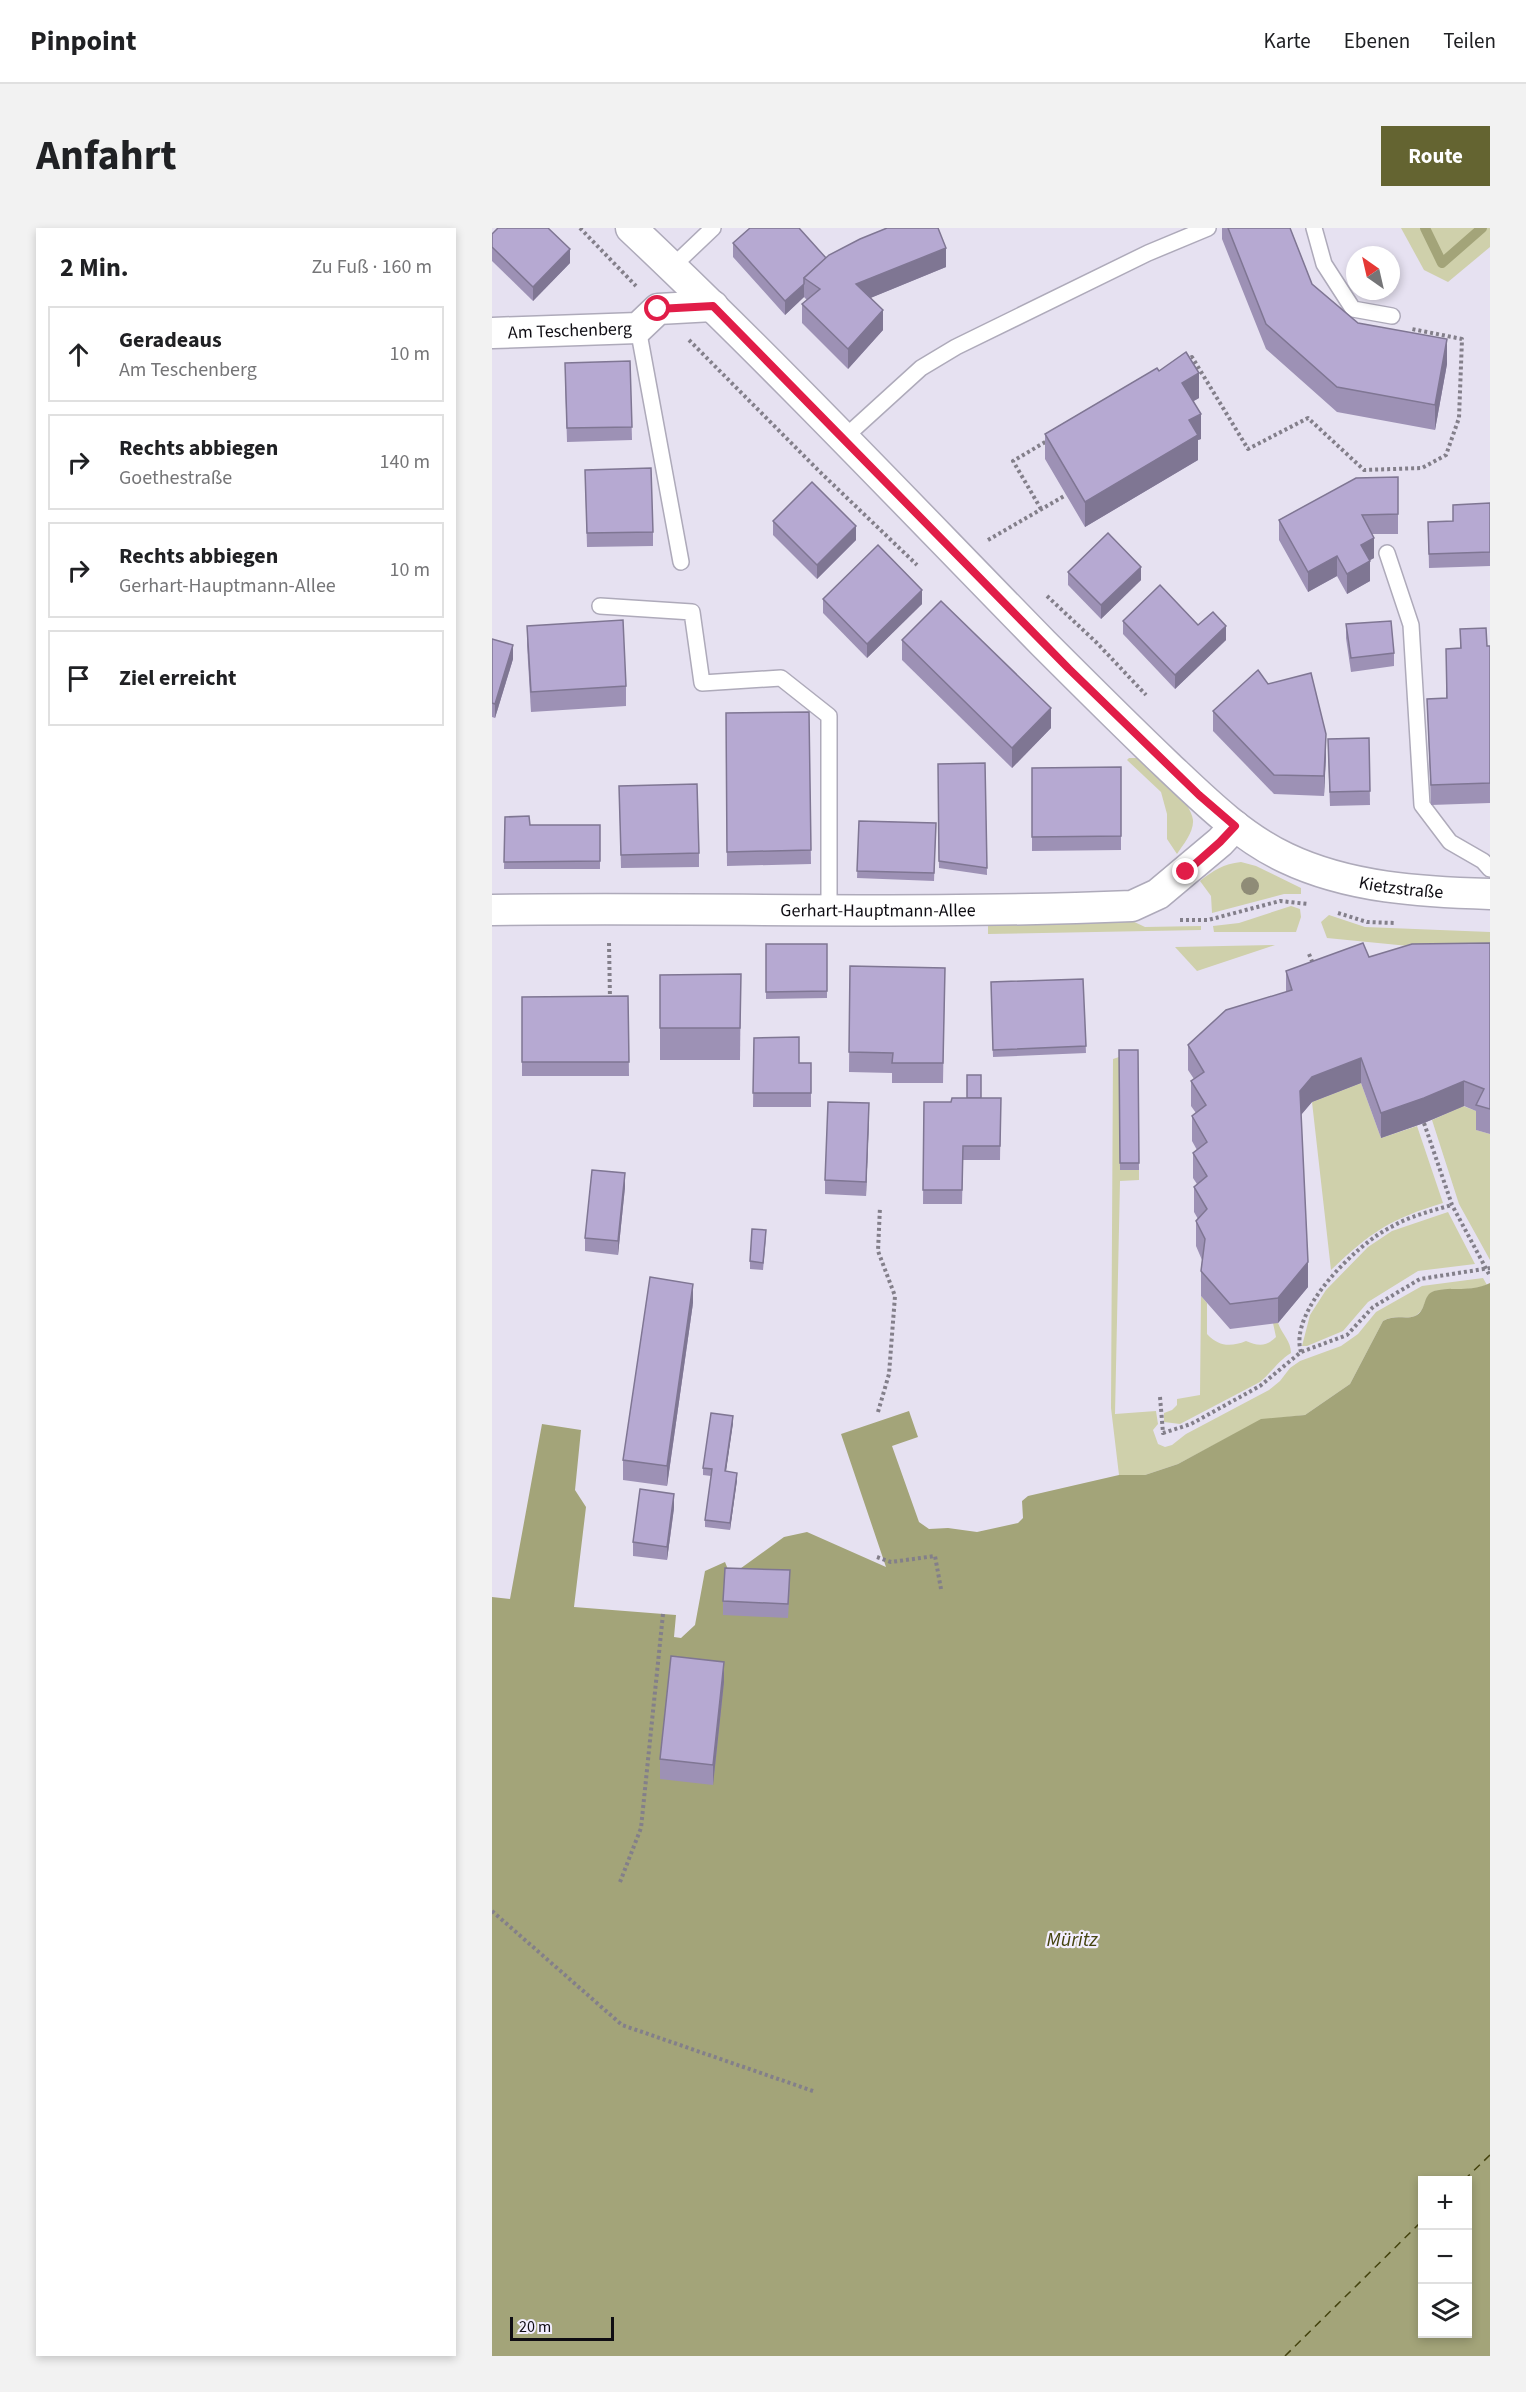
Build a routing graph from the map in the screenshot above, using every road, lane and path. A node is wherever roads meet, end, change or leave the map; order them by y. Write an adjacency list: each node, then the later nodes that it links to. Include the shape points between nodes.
1 (580, 228): 9 (path)
2 (631, 228): 6 (street, Kietzstraße)
3 (713, 228): 6 (lane)
4 (1208, 228): 12 (lane, via 1148,253 956,347 921,368)
5 (1314, 228): 8 (lane, via 1324,264 1353,309)
6 (672, 267): 7 (street, Kietzstraße)
7 (713, 306): 9 (street, Am Teschenberg); 12 (street, Kietzstraße)
8 (1392, 316): 11 (path, via 1406,327 1462,339 1458,418 1446,455 1422,468 1364,470 1308,418 1248,449 1192,357)
9 (648, 318): 10 (street, Am Teschenberg); 21 (lane); 22 (path, via 820,472)
10 (492, 333)
11 (1182, 363)
12 (844, 438): 20 (street, Kietzstraße)
13 (1052, 438): 15 (path, via 1013,461)
14 (1066, 495): 15 (path)
15 (1041, 509): 17 (path)
16 (979, 532): 17 (path)
17 (987, 540): 18 (path); 20 (path)
18 (996, 548)
19 (1387, 553): 27 (lane, via 1411,625 1422,805 1450,842)
20 (959, 557): 26 (street, Kietzstraße, via 1139,738)
21 (681, 562)
22 (922, 570)
23 (1046, 595): 25 (path)
24 (600, 606): 32 (lane, via 692,612 702,683 781,678 829,716)
25 (1154, 703)
26 (1235, 826): 28 (street, Kietzstraße, via 1288,859 1366,883 1432,892); 30 (street, Gerhart-Hauptmann-Allee, via 1158,894)
27 (1490, 869)
28 (1490, 894)
29 (1312, 905): 30 (path, via 1280,901 1208,920 1160,920)
30 (1132, 906): 32 (street, Gerhart-Hauptmann-Allee)
31 (492, 910): 32 (street, Gerhart-Hauptmann-Allee)
32 (829, 912)
33 (1334, 912): 34 (path, via 1367,922)
34 (1400, 924)
35 (609, 943): 38 (path)
36 (1309, 954): 37 (path)
37 (1318, 973)
38 (610, 1010)
39 (1424, 1123): 40 (path)
40 (1452, 1205): 42 (path); 44 (path, via 1389,1227 1366,1243 1322,1286 1297,1341)
41 (880, 1207): 46 (path, via 878,1251 895,1296 889,1374)
42 (1488, 1269): 43 (path); 44 (path, via 1420,1279 1373,1307 1347,1335)
43 (1490, 1276)
44 (1300, 1352): 45 (path, via 1260,1386 1191,1424 1163,1433)
45 (1160, 1397)
46 (878, 1412)
47 (877, 1557): 48 (path, via 891,1562 935,1556)
48 (941, 1589)
49 (663, 1614): 50 (path, via 641,1828)
50 (620, 1882)
51 (492, 1911): 52 (path, via 622,2025)
52 (813, 2091)

